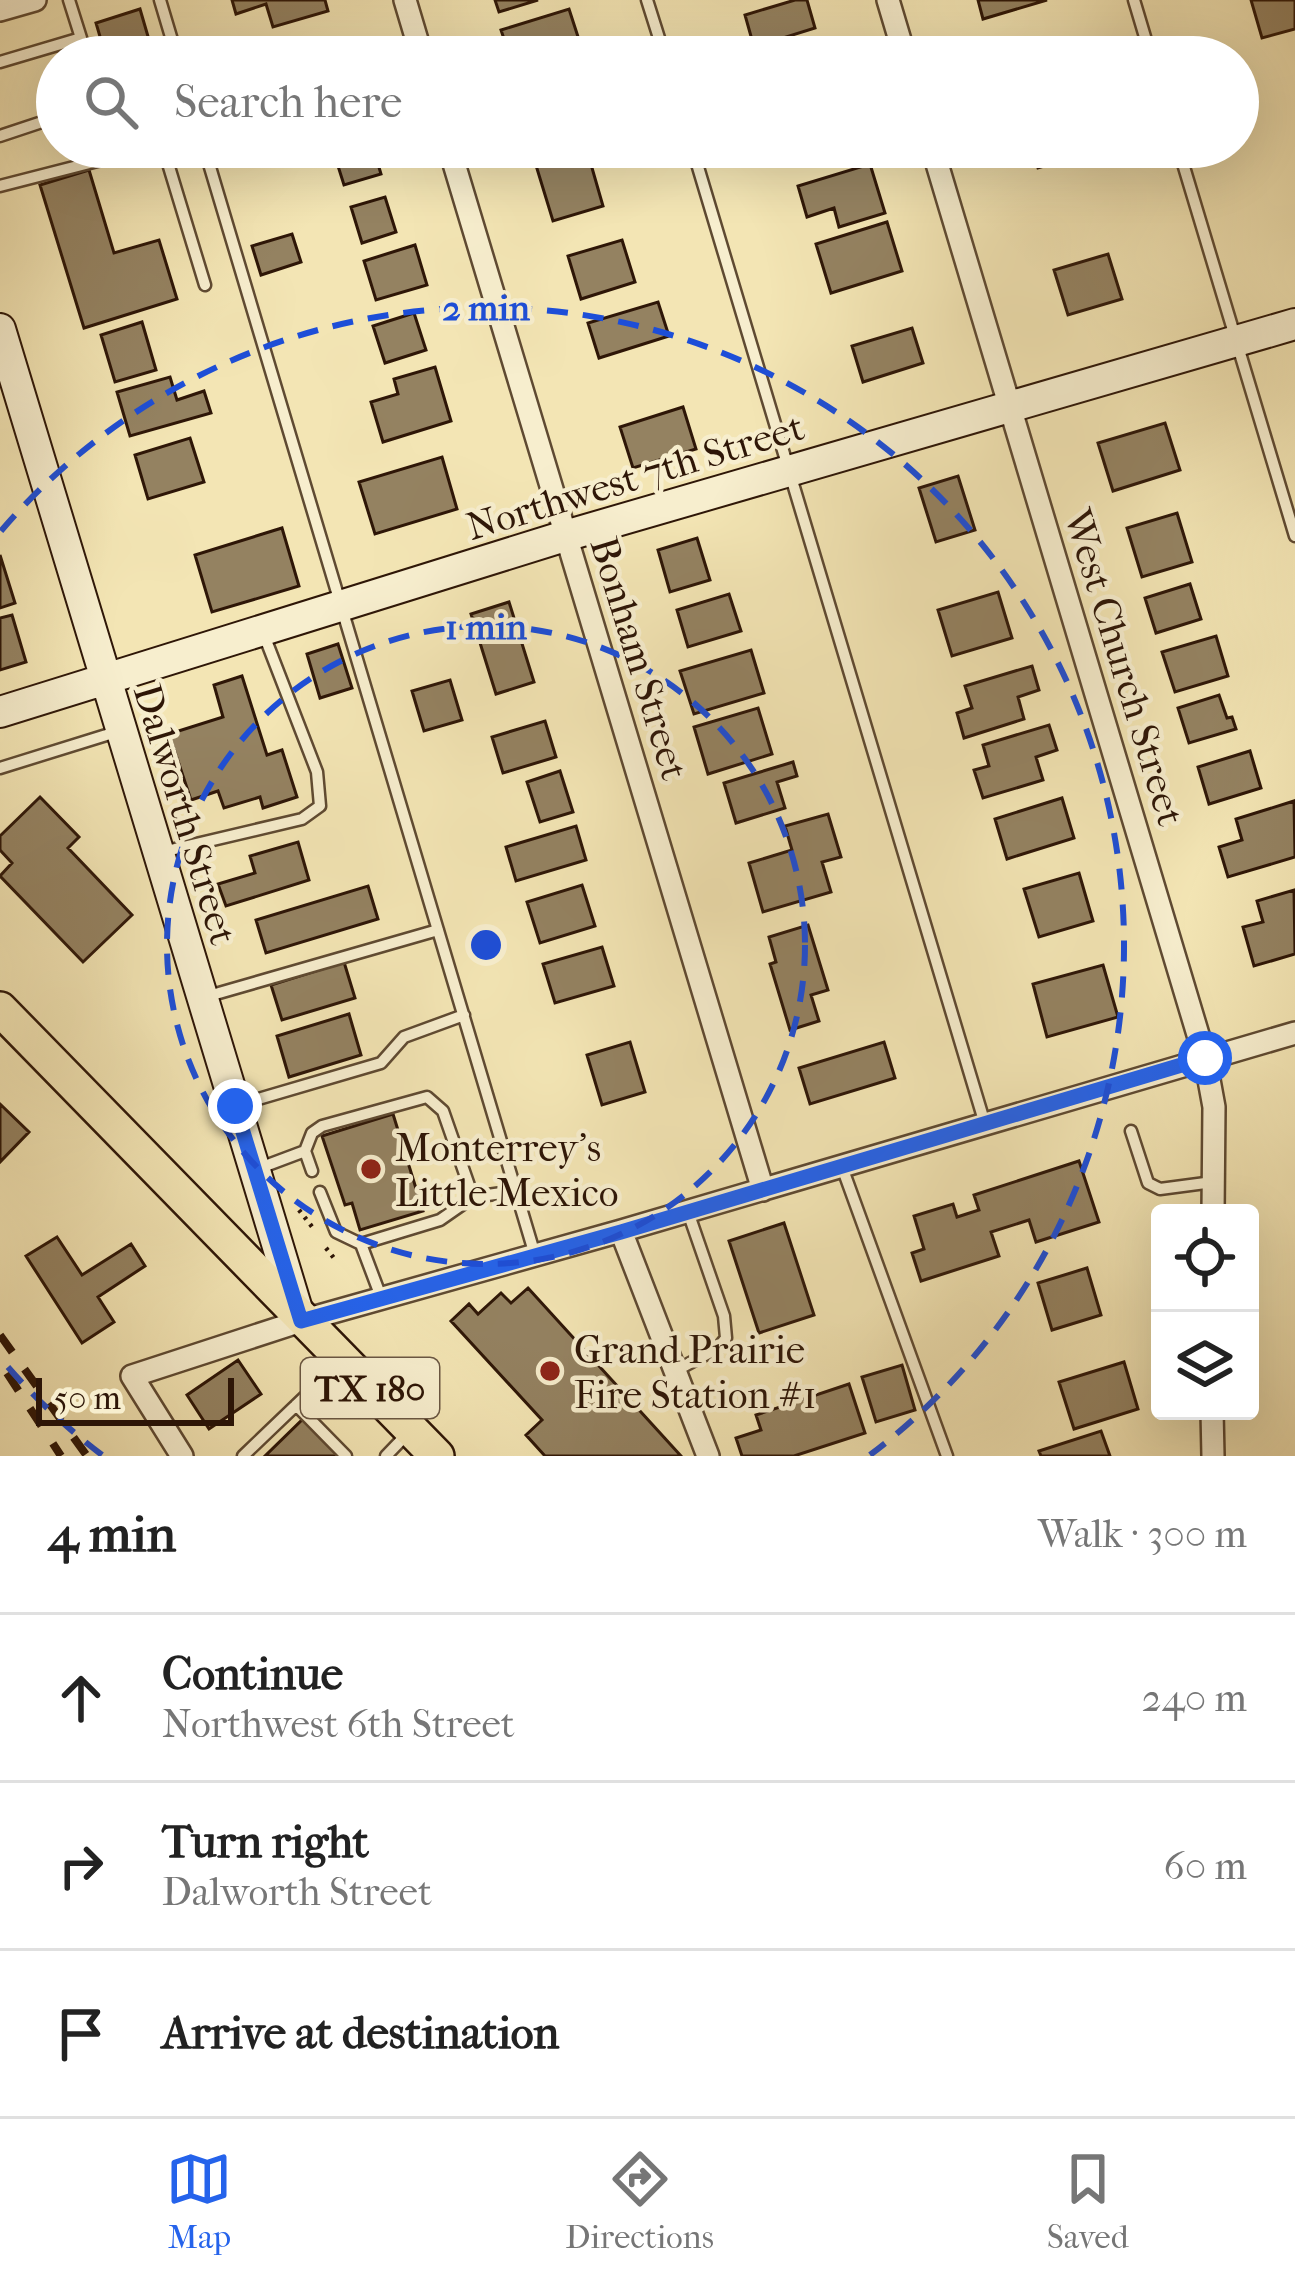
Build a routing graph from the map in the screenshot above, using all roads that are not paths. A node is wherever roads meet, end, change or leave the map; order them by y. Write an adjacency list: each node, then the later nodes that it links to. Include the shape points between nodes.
1 (35, 0): 8 (street)
2 (69, 0): 9 (lane)
3 (160, 0): 10 (lane)
4 (405, 0): 11 (street)
5 (647, 0): 12 (lane)
6 (889, 0): 13 (street)
7 (1134, 0): 14 (lane)
8 (0, 10)
9 (80, 36)
10 (171, 36)
11 (416, 36)
12 (658, 36)
13 (899, 36)
14 (1145, 36)
15 (36, 51): 16 (lane)
16 (0, 62)
17 (36, 124): 18 (lane)
18 (0, 136)
19 (70, 168): 26 (lane)
20 (170, 168): 27 (lane)
21 (210, 168): 35 (lane)
22 (455, 168): 33 (street, Bonham Street)
23 (698, 168): 32 (lane)
24 (938, 168): 31 (street, West Church Street)
25 (1184, 168): 30 (lane)
26 (0, 186)
27 (205, 285)
28 (1295, 324): 30 (street, Northwest 7th Street)
29 (0, 329): 37 (street, Dalworth Street)
30 (1236, 341): 31 (street, Northwest 7th Street); 34 (lane)
31 (1009, 406): 32 (street, Northwest 7th Street); 47 (street, West Church Street)
32 (790, 470): 33 (street, Northwest 7th Street); 49 (lane)
33 (565, 536): 35 (street, Northwest 7th Street); 57 (street, Bonham Street)
34 (1295, 536)
35 (343, 606): 36 (street, Northwest 7th Street); 42 (lane)
36 (262, 632): 37 (street, Northwest 7th Street); 41 (lane, via 317,772 320,806 302,819)
37 (104, 682): 38 (street, Northwest 7th Street); 39 (street, Dalworth Street)
38 (0, 712)
39 (119, 730): 40 (lane); 41 (street, Dalworth Street)
40 (0, 768)
41 (157, 853): 43 (street, Dalworth Street)
42 (439, 930): 43 (lane); 45 (lane)
43 (202, 998): 48 (street, Dalworth Street)
44 (0, 1009): 66 (main road, TX 180)
45 (464, 1016): 48 (lane, via 404,1036 381,1063); 56 (lane)
46 (1295, 1033): 47 (street)
47 (1205, 1058): 49 (street); 55 (street, West Church Street)
48 (235, 1106): 53 (street, Dalworth Street)
49 (985, 1124): 52 (street)
50 (1131, 1131): 55 (lane, via 1148,1183 1160,1189)
51 (305, 1150): 53 (lane); 54 (lane); 59 (lane, via 322,1126 428,1097 442,1111)
52 (842, 1167): 57 (street); 78 (lane)
53 (254, 1170): 66 (street, Dalworth Street)
54 (313, 1172)
55 (1213, 1182): 60 (street, West Church Street)
56 (516, 1190): 59 (lane); 64 (lane)
57 (764, 1190): 61 (street)
58 (320, 1192): 63 (lane, via 336,1232)
59 (472, 1198): 63 (lane, via 440,1220)
60 (1213, 1204)
61 (688, 1212): 62 (street); 68 (lane, via 726,1338)
62 (621, 1232): 64 (street); 68 (street)
63 (361, 1244): 65 (lane)
64 (535, 1256): 65 (street)
65 (382, 1299): 66 (street)
66 (301, 1321): 67 (main road, TX 180); 72 (street, via 132,1376)
67 (342, 1360): 69 (lane); 71 (main road, TX 180)
68 (675, 1370): 77 (street)
69 (296, 1405): 73 (lane); 74 (lane)
70 (1211, 1420): 79 (street)
71 (411, 1429): 75 (lane); 76 (main road, TX 180)
72 (182, 1456)
73 (243, 1456)
74 (346, 1456)
75 (386, 1456)
76 (437, 1456)
77 (708, 1456)
78 (947, 1456)
79 (1213, 1456)

